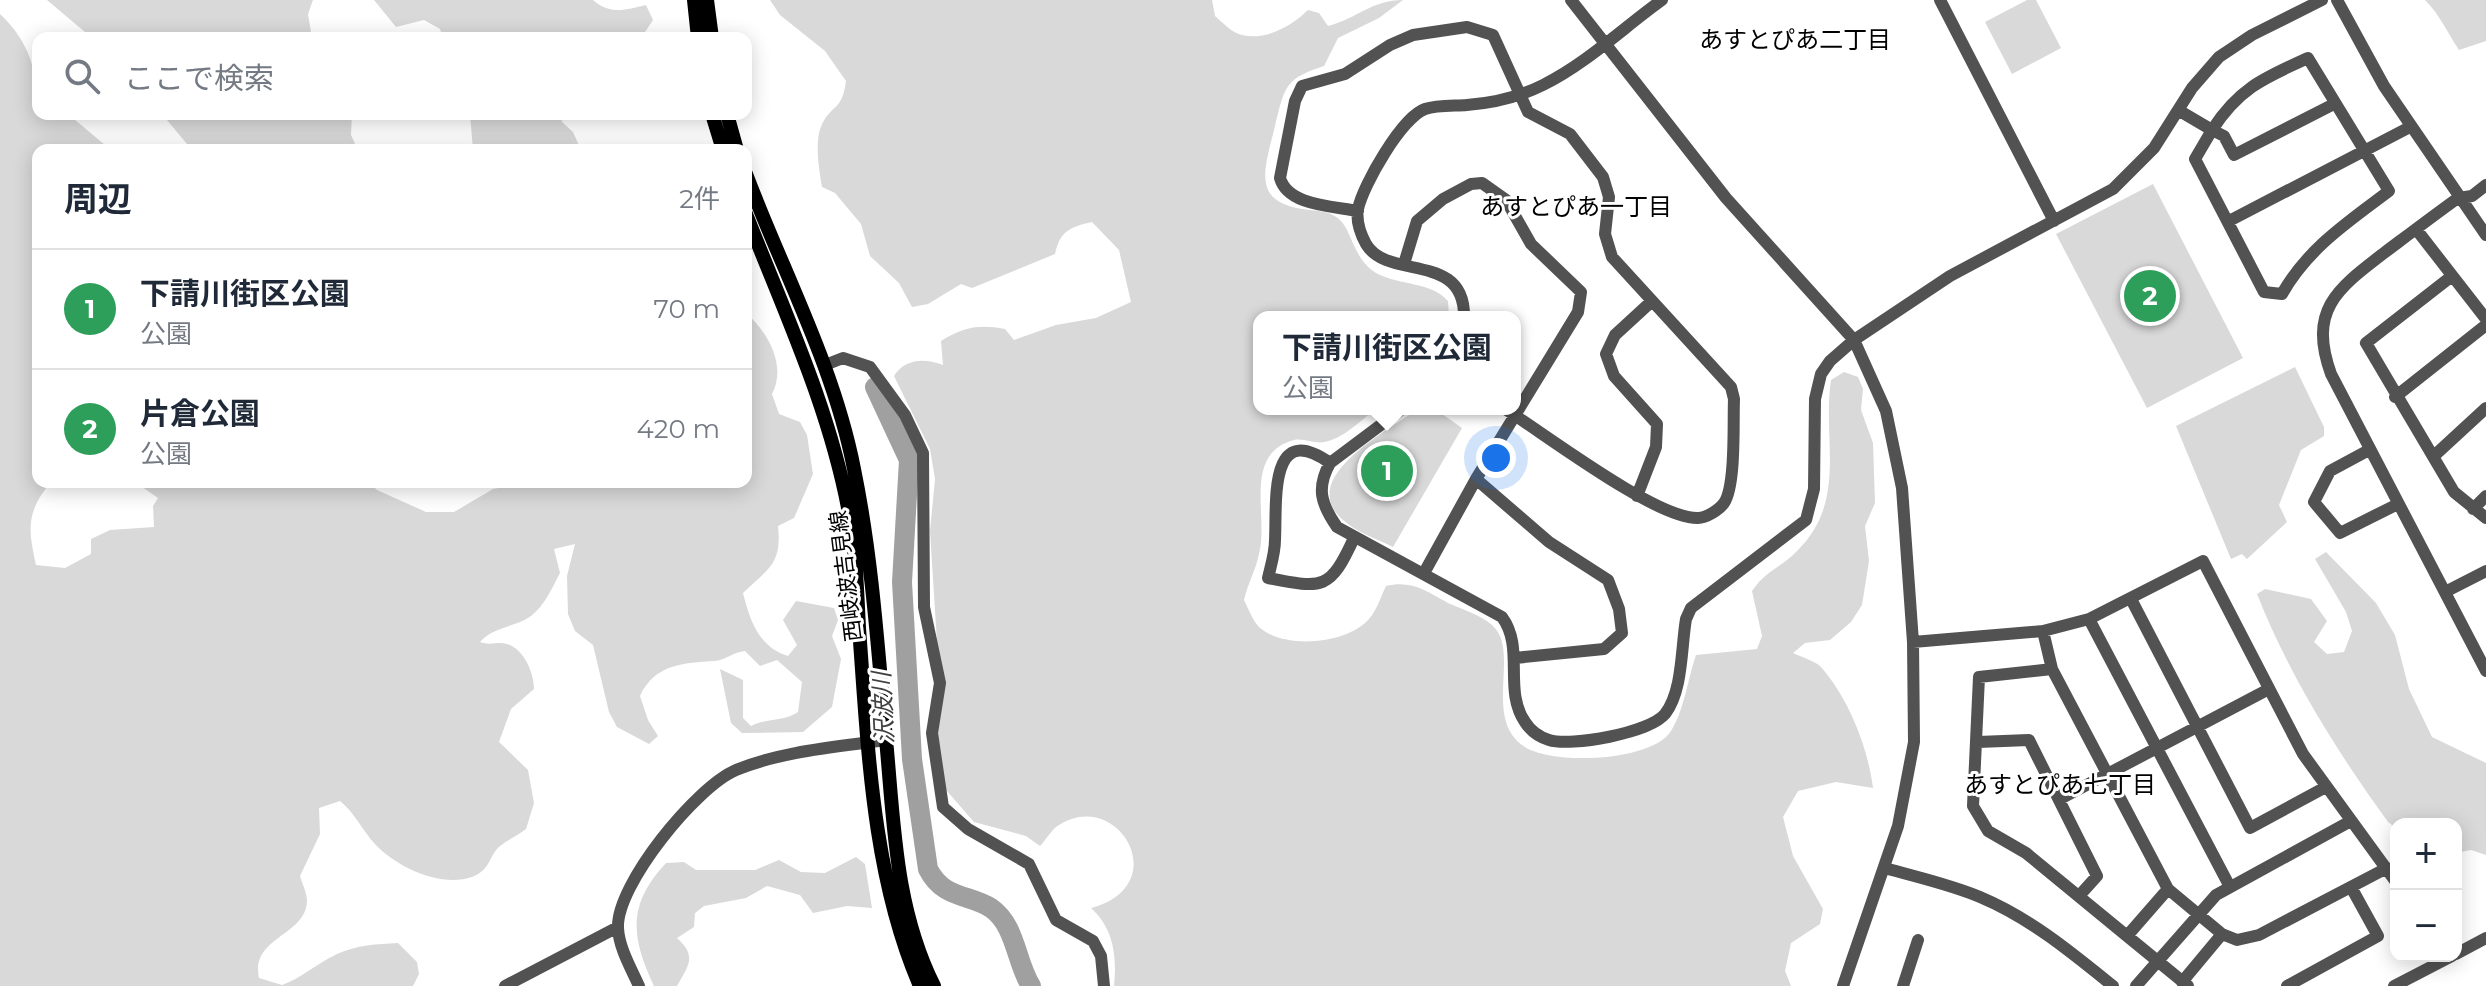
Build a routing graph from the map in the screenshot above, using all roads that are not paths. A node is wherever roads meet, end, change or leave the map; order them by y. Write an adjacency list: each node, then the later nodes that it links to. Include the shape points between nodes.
1 (694, 0): 8 (main road)
2 (707, 0): 9 (main road)
3 (1571, 0): 10 (street)
4 (1662, 0): 10 (street)
5 (1940, 0): 25 (street)
6 (2322, 0): 13 (street, via 2219,57)
7 (2337, 0): 16 (street)
8 (697, 32)
9 (711, 32)
10 (1604, 43): 11 (street, via 1560,76); 35 (street, via 1726,198)
11 (1519, 95): 24 (street, via 1495,103 1425,109 1413,116 1367,187); 24 (street, via 1493,35 1467,27 1413,35 1345,74 1302,86 1281,184 1298,198); 32 (street, via 1535,118 1570,134 1603,177 1609,197 1608,248)
12 (2334, 104): 17 (street, via 2234,155 2224,136); 17 (street, via 2308,58 2255,82 2226,108); 20 (street)
13 (2178, 110): 17 (street); 25 (street, via 2134,171 2100,197)
14 (714, 120): 18 (main road)
15 (729, 120): 19 (main road)
16 (2410, 127): 20 (street); 23 (street)
17 (2212, 130): 26 (street, via 2195,159)
18 (721, 144)
19 (735, 144)
20 (2364, 154): 26 (street); 26 (street, via 2389,191 2319,244 2282,294 2264,292)
21 (2486, 185): 23 (street, via 2472,196)
22 (752, 189): 36 (main road, 西岐波吉見線)
23 (2458, 198): 28 (street); 29 (street)
24 (1358, 211): 30 (street, via 1368,248)
25 (2054, 221): 35 (street, via 1950,276)
26 (2229, 221)
27 (752, 229): 67 (main road, 西岐波吉見線, via 836,455 849,514)
28 (2416, 229): 31 (street); 43 (street, via 2346,282 2326,311 2323,353)
29 (2486, 235)
30 (1404, 264): 33 (street, via 1446,278); 37 (street, via 1417,221 1443,199 1482,183 1506,200 1531,244 1581,292 1578,312)
31 (2452, 276): 34 (street); 38 (street, via 2366,343)
32 (1652, 301): 47 (street, via 1615,335 1606,354 1614,376 1657,424 1656,447); 47 (street, via 1731,387 1730,481 1724,502 1699,519)
33 (1463, 311)
34 (2486, 322): 38 (street)
35 (1854, 340): 59 (street, via 1886,411 1897,454); 61 (street, via 1821,374 1815,399 1814,489 1806,520 1691,608 1675,694 1653,725 1548,740 1525,723 1518,708)
36 (825, 365): 66 (main road, 西岐波吉見線, via 855,470); 95 (street, via 843,358 870,367 897,402 923,453 924,607 940,683 932,733 943,807 968,829 1029,864 1056,920 1093,941 1101,956)
37 (1521, 396)
38 (2395, 397): 44 (street)
39 (2486, 408): 44 (street)
40 (1394, 415): 45 (street)
41 (1508, 415): 46 (street)
42 (1515, 415): 47 (street)
43 (2369, 450): 49 (street); 49 (street, via 2330,471 2314,502 2340,533)
44 (2435, 455): 50 (street, via 2454,492)
45 (1330, 463): 52 (street, via 1321,500 1337,527); 52 (street, via 1301,450 1283,461 1268,578 1303,585 1328,581 1340,569)
46 (1476, 479): 54 (street); 61 (street, via 1549,542 1608,580 1619,609 1622,633 1604,649)
47 (1637, 496)
48 (2486, 496): 50 (street)
49 (2398, 504): 55 (street)
50 (2473, 509): 51 (street)
51 (2486, 518)
52 (1354, 538): 54 (street)
53 (2486, 571): 55 (street)
54 (1424, 573): 61 (street, via 1502,617 1514,641)
55 (2445, 592): 60 (street)
56 (2131, 599): 57 (street); 64 (street, via 2203,561); 65 (street)
57 (2089, 619): 58 (street); 69 (street)
58 (2043, 631): 59 (street); 62 (street)
59 (1913, 642): 74 (street, via 1914,742)
60 (2482, 652): 63 (street)
61 (1515, 658)
62 (2052, 669): 68 (street, via 1979,677); 70 (street)
63 (2486, 671)
64 (2269, 689): 65 (street); 71 (street)
65 (2197, 727): 69 (street); 71 (street, via 2250,828)
66 (886, 740): 67 (street); 94 (main road, 西岐波吉見線, via 896,864 911,928)
67 (869, 742): 82 (street, via 757,763 716,780 685,809 630,884); 93 (main road, 西岐波吉見線, via 891,910)
68 (1978, 742): 72 (street, via 2029,740); 80 (street, via 1973,806 1978,819)
69 (2156, 748): 70 (street); 77 (street)
70 (2107, 774): 72 (street); 79 (street)
71 (2324, 788): 73 (street)
72 (2060, 799): 80 (street, via 2097,876)
73 (2349, 822): 75 (street); 77 (street)
74 (1885, 868): 96 (street); 98 (street, via 2003,908 2057,940)
75 (2387, 868): 76 (street); 78 (street)
76 (2390, 873)
77 (2230, 887): 81 (street)
78 (2351, 887): 83 (street, via 2259,935 2237,940); 100 (street, via 2378,936)
79 (2168, 889): 81 (street); 84 (street)
80 (2079, 896): 84 (street)
81 (2197, 914): 83 (street); 88 (street)
82 (618, 927): 91 (street); 92 (street)
83 (2222, 934): 90 (street)
84 (2127, 936): 88 (street)
85 (2486, 938): 87 (street)
86 (1918, 940): 97 (street)
87 (2462, 950)
88 (2156, 961): 90 (street); 99 (street)
89 (2438, 962): 101 (street)
90 (2185, 984)
91 (505, 986)
92 (639, 986)
93 (920, 986)
94 (934, 986)
95 (1104, 986)
96 (1843, 986)
97 (1903, 986)
98 (2113, 986)
99 (2136, 986)
100 (2287, 986)
101 (2394, 986)

